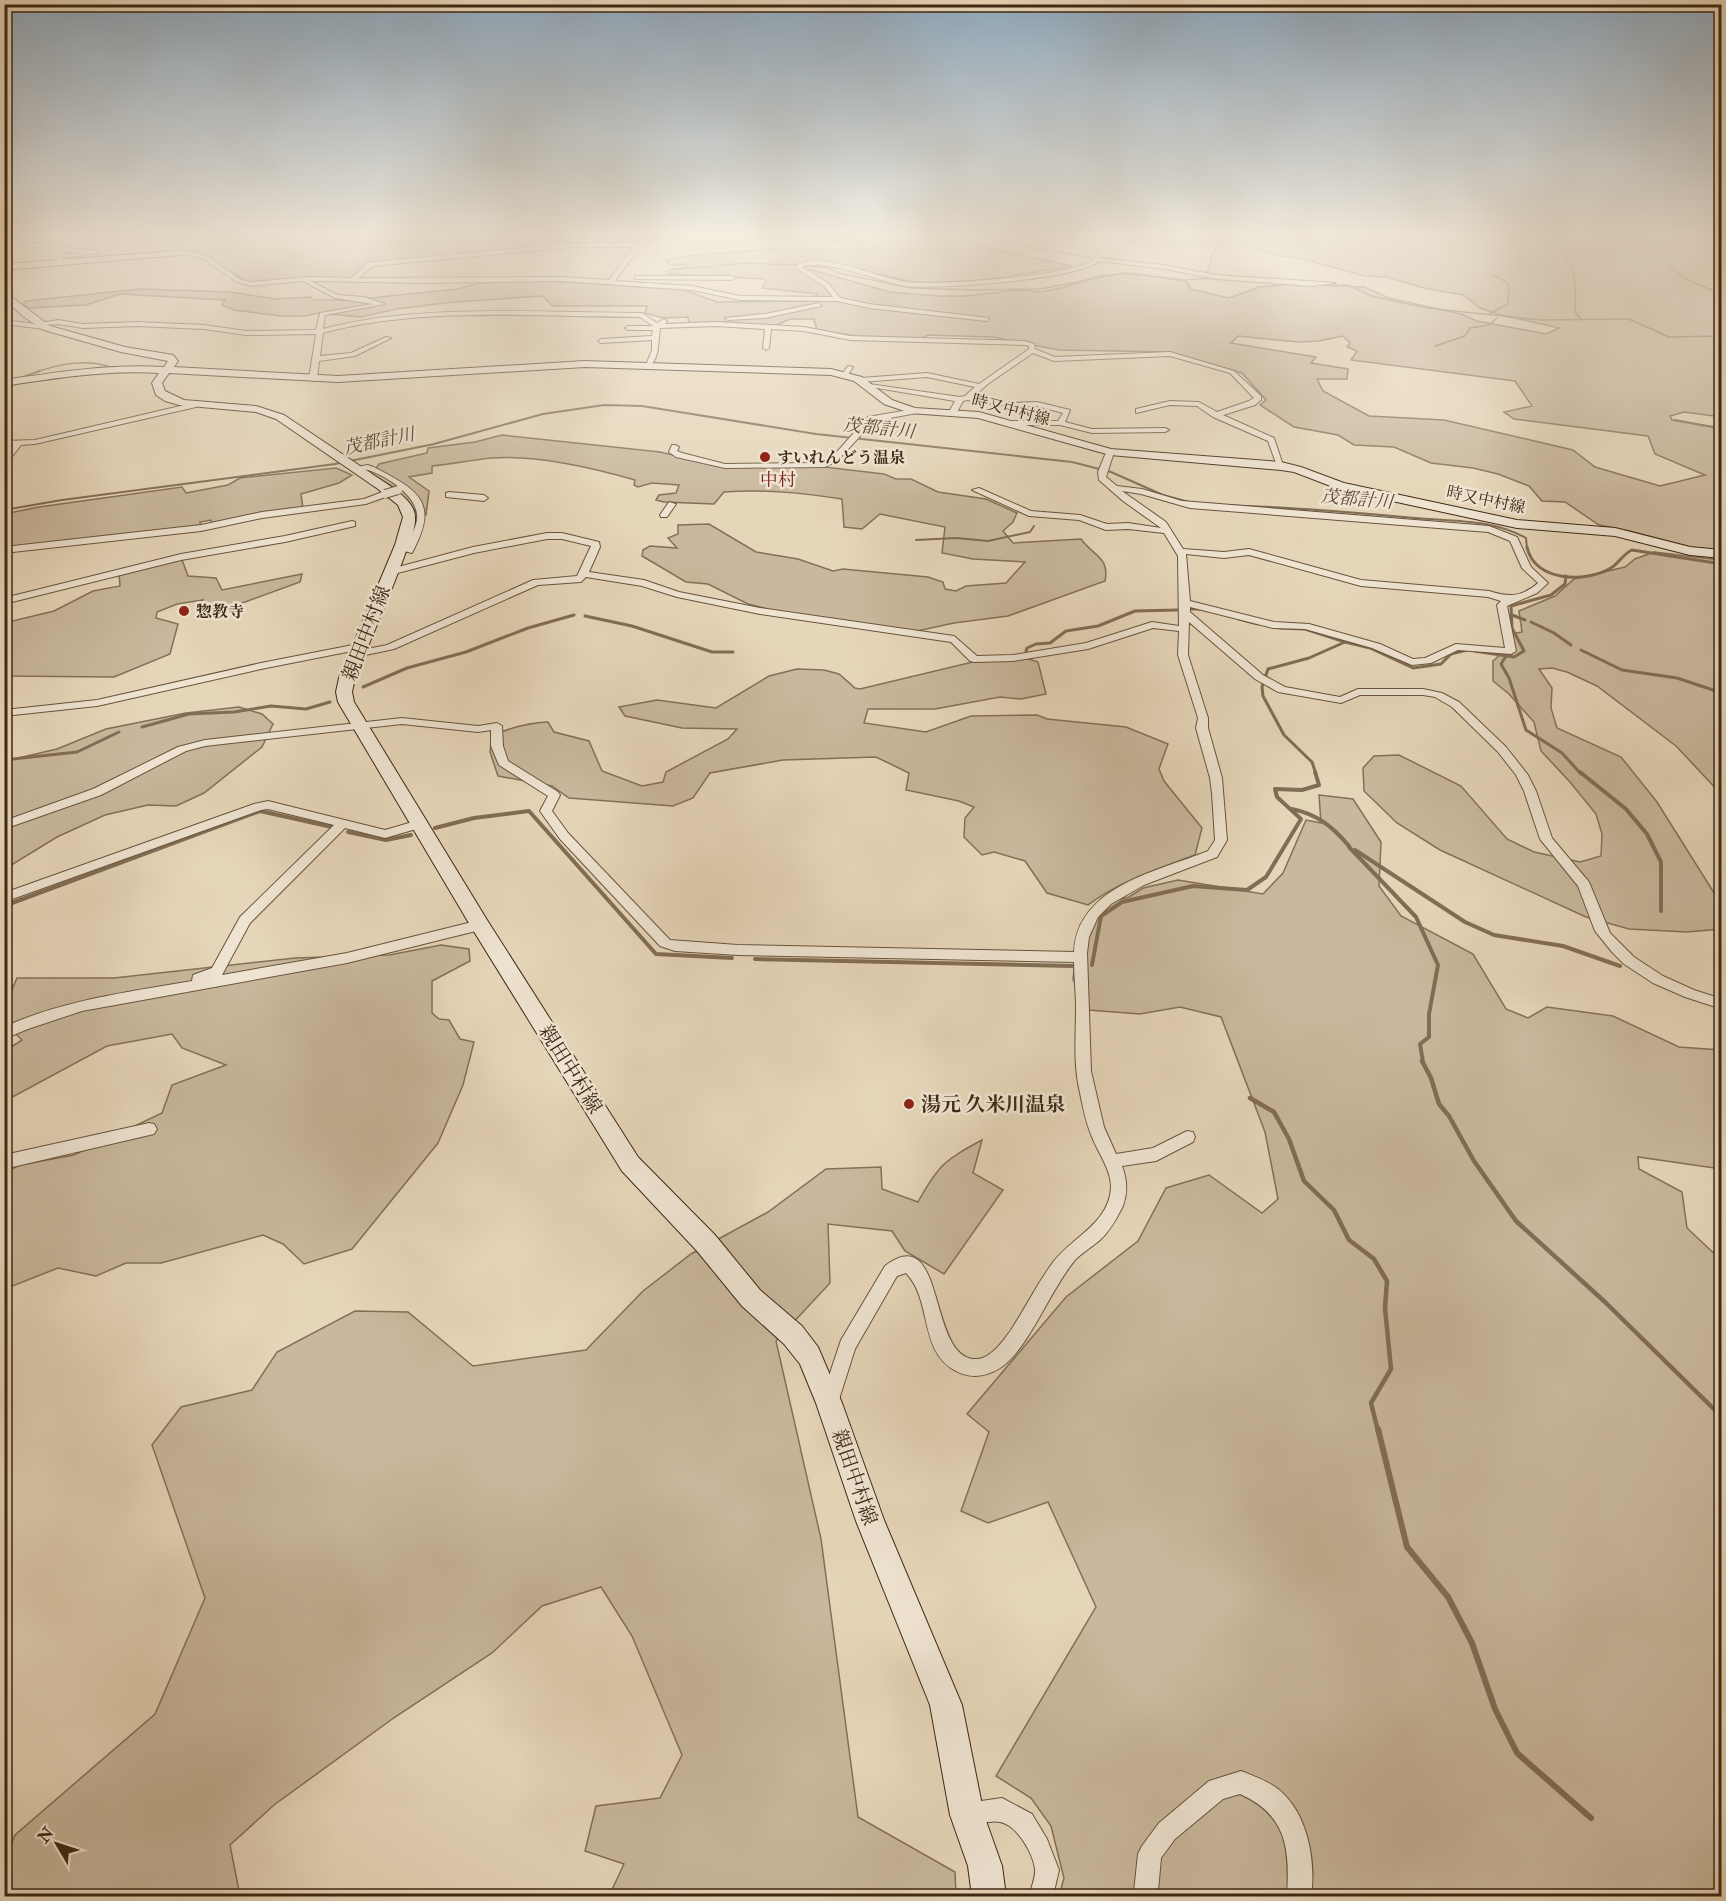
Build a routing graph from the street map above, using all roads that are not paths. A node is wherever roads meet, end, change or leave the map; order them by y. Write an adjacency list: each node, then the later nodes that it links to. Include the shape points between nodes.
1 (13, 323): 9 (street)
2 (38, 323): 9 (main road)
3 (54, 323): 9 (street)
4 (62, 323): 13 (street, via 204,327 255,334)
5 (320, 323): 13 (street)
6 (352, 323): 13 (street)
7 (651, 323): 10 (street)
8 (666, 323): 10 (street)
9 (41, 325): 21 (main road, via 124,351 166,356 173,361)
10 (656, 327): 11 (street); 12 (street, via 716,324); 15 (street)
11 (628, 328)
12 (768, 328): 17 (street); 18 (street, via 804,329 848,341 1010,342 1032,345)
13 (318, 332): 19 (street)
14 (388, 338): 19 (street, via 353,355)
15 (655, 338): 16 (street); 20 (street, via 655,350)
16 (602, 341)
17 (766, 348)
18 (1032, 350): 25 (street); 31 (street, via 1054,359 1170,354 1227,370 1258,398)
19 (315, 359): 22 (street)
20 (648, 365): 22 (main road, 時又中村線, via 553,365 356,379); 24 (main road, 時又中村線, via 847,371)
21 (168, 369): 22 (main road, 時又中村線); 23 (main road, 時又中村線, via 85,371); 27 (main road, 親田中村線, via 157,383 159,392)
22 (313, 378)
23 (4, 383)
24 (865, 383): 25 (street, via 927,375); 26 (street); 28 (main road, 時又中村線, via 888,402)
25 (980, 386): 26 (street)
26 (964, 399): 30 (street); 33 (street, via 1037,404 1068,412)
27 (193, 405): 36 (street); 39 (main road, 親田中村線, via 269,412)
28 (914, 411): 30 (main road, 時又中村線); 37 (street, via 874,417 837,459 825,465 725,466 679,455 673,452)
29 (1139, 411): 31 (street, via 1170,403 1199,404)
30 (953, 412): 32 (main road, 時又中村線)
31 (1216, 415): 41 (street, via 1271,440)
32 (1007, 423): 33 (street); 38 (main road, 時又中村線)
33 (1060, 423): 34 (street, via 1092,430)
34 (1166, 430)
35 (4, 443): 36 (street)
36 (18, 443): 40 (street)
37 (675, 447)
38 (1110, 452): 41 (main road, 時又中村線); 43 (street, via 1102,478)
39 (347, 463): 42 (street, via 368,467); 55 (main road, 親田中村線, via 406,508 410,523)
40 (4, 465)
41 (1281, 466): 54 (main road, 時又中村線, via 1341,486 1517,524 1615,532)
42 (402, 489): 51 (street, bridge, via 366,501 262,514 201,528); 52 (street, via 420,508 422,520)
43 (1114, 489): 50 (street, via 1163,524); 57 (street, via 1131,489 1190,505 1502,532 1514,539 1527,568 1544,583 1538,590)
44 (976, 490): 50 (street, via 1029,513 1080,518 1106,527)
45 (449, 495): 46 (street)
46 (484, 498)
47 (672, 504): 48 (street)
48 (664, 515)
49 (352, 524): 58 (street, via 181,557)
50 (1167, 531): 53 (street)
51 (4, 550)
52 (410, 551)
53 (1180, 551): 57 (street, via 1224,555 1249,552 1361,583 1489,594); 59 (street, via 1184,562)
54 (1722, 554)
55 (390, 572): 56 (street, via 473,550 554,536 596,544); 61 (main road, 親田中村線)
56 (583, 574): 60 (street, via 644,583 760,611 954,639 974,659 1014,658 1088,646 1152,625); 61 (street, via 581,579 536,582 390,646)
57 (1506, 600): 59 (street, via 1502,605 1511,651 1456,647 1427,661 1412,662 1376,646 1306,626 1273,625 1228,612)
58 (4, 601)
59 (1184, 607): 60 (street); 71 (street, via 1264,681 1282,690 1341,700 1358,692 1377,690 1434,692 1450,700 1522,774 1547,841 1582,883 1603,934 1621,953 1667,985)
60 (1183, 629): 69 (street, via 1183,654 1216,778 1221,840 1213,854 1110,897 1094,912 1083,932)
61 (357, 651): 62 (street, via 270,664 97,703); 63 (main road, 親田中村線, via 344,692)
62 (4, 713)
63 (360, 725): 64 (main road, 親田中村線); 65 (street, via 182,749 97,792); 69 (street, via 402,721 478,729 498,726 497,746 503,763 554,795 546,811 564,836 665,943 738,951)
64 (419, 824): 66 (street, via 385,834); 68 (main road, 親田中村線)
65 (4, 825)
66 (341, 825): 67 (street, via 268,806 258,807); 70 (street, via 245,920 217,972)
67 (4, 898)
68 (480, 925): 70 (street, via 347,958); 79 (main road, 親田中村線, via 630,1164 706,1243 752,1298 793,1335 809,1356)
69 (1081, 957): 77 (street, via 1082,1053 1096,1130)
70 (163, 991): 72 (street, via 81,1006)
71 (1722, 1004)
72 (23, 1025): 73 (street); 74 (street)
73 (4, 1034)
74 (4, 1043)
75 (149, 1129): 78 (street)
76 (1187, 1137): 77 (street, via 1156,1154)
77 (1112, 1161): 79 (street, via 1117,1171 1118,1195 1111,1212 1041,1293 1013,1342 997,1360 986,1367 964,1366 953,1360 942,1345 920,1272 910,1265 898,1265 879,1289 847,1346)
78 (4, 1162)
79 (830, 1403): 80 (main road, 親田中村線, via 870,1521 946,1705)
80 (968, 1815): 81 (main road, 親田中村線, via 985,1866); 82 (street, via 1002,1810 1024,1822 1039,1846 1047,1870)
81 (989, 1896)
82 (1041, 1896)
83 (1148, 1896): 84 (street, via 1150,1854 1167,1831 1217,1789 1241,1782 1271,1797 1291,1820 1302,1878)
84 (1299, 1896)

